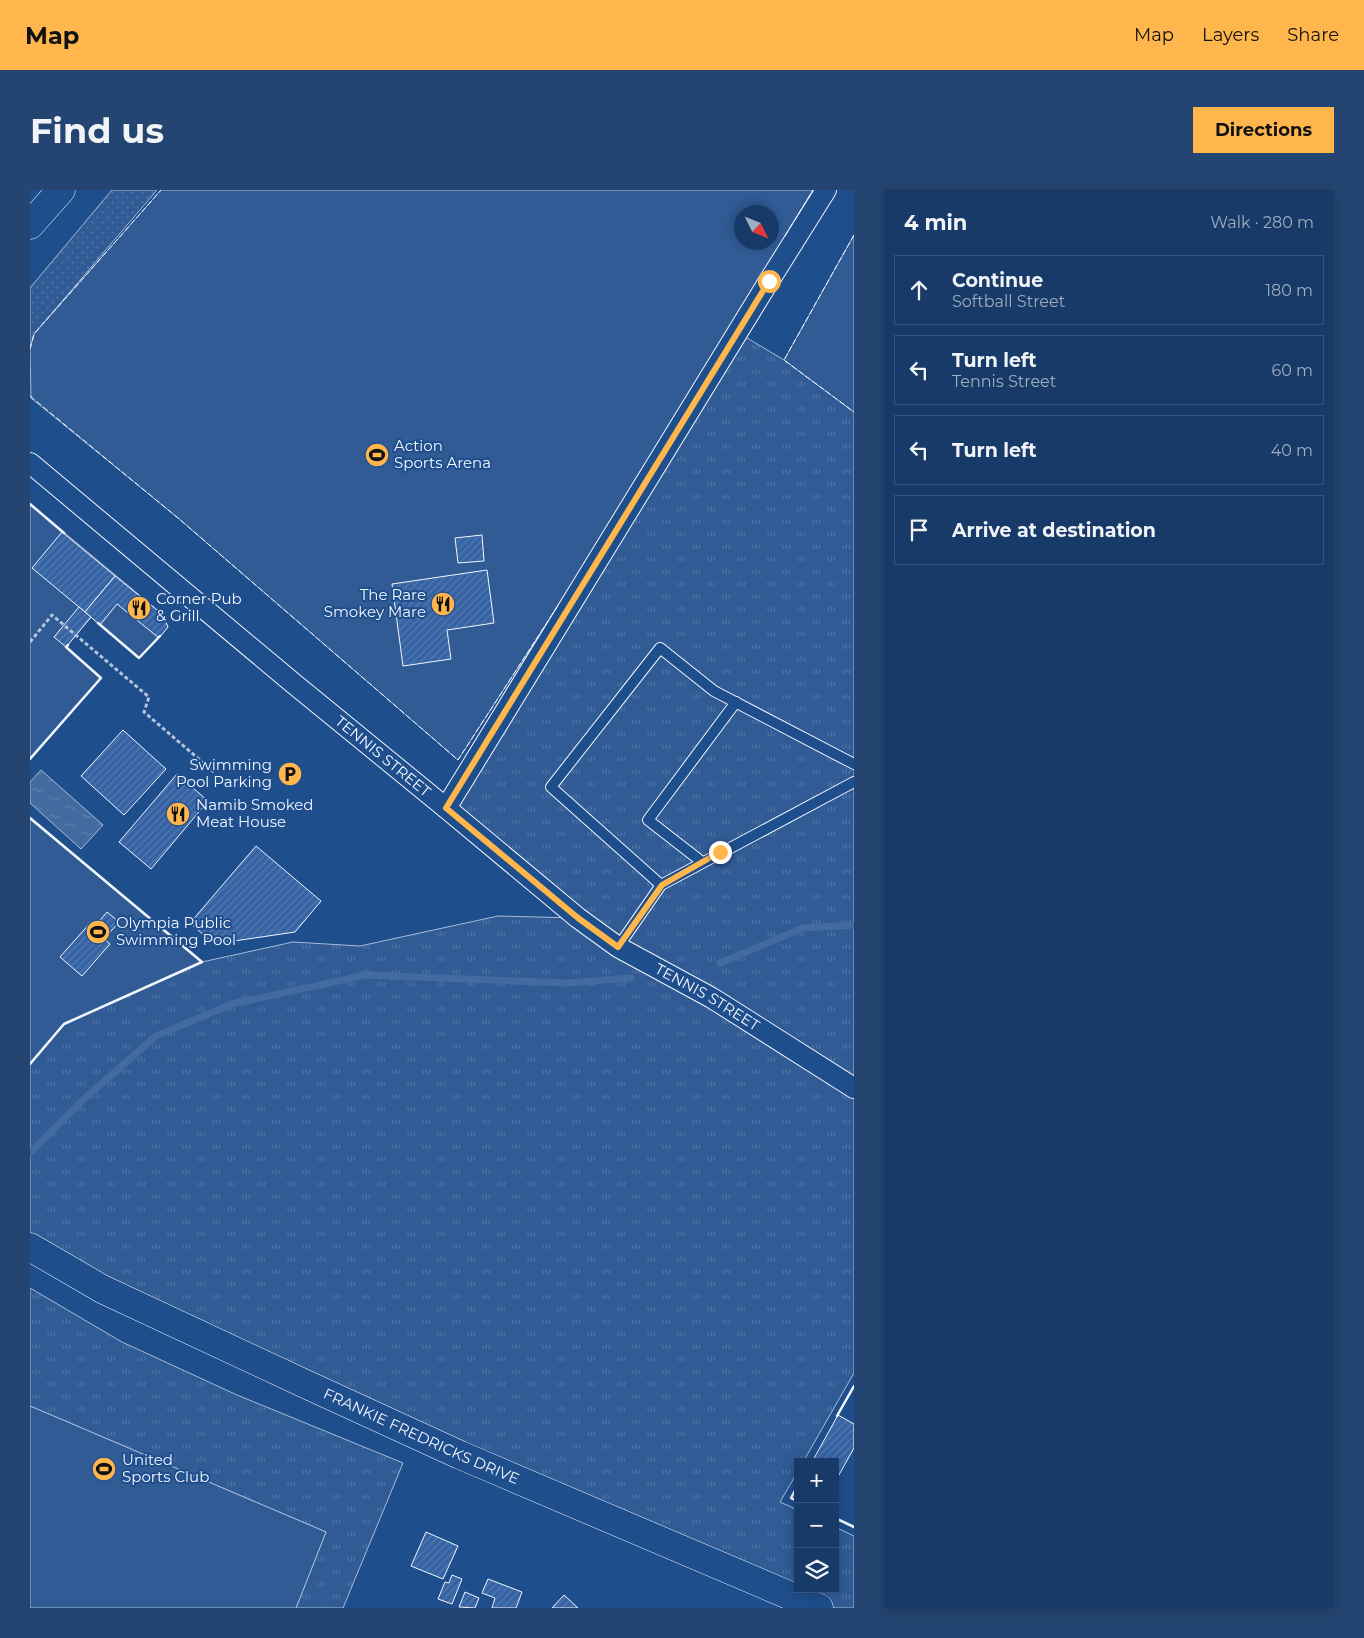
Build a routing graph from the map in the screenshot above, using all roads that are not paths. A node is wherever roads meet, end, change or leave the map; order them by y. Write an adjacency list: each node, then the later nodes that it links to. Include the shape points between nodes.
1 (61, 190): 3 (street)
2 (826, 190): 8 (street)
3 (30, 225)
4 (30, 463): 8 (street, TENNIS STREET)
5 (736, 702): 6 (lane); 9 (lane, via 648,820); 10 (lane, via 714,691 660,648 551,788)
6 (854, 764)
7 (854, 782): 9 (lane)
8 (446, 808): 11 (street, TENNIS STREET, via 578,918)
9 (702, 862): 10 (lane)
10 (662, 885): 11 (lane)
11 (618, 947): 12 (street, TENNIS STREET, via 712,998)
12 (854, 1088)
13 (30, 1247): 14 (street, FRANKIE FREDRICKS DRIVE, via 102,1289 318,1390 469,1459)
14 (819, 1608)

